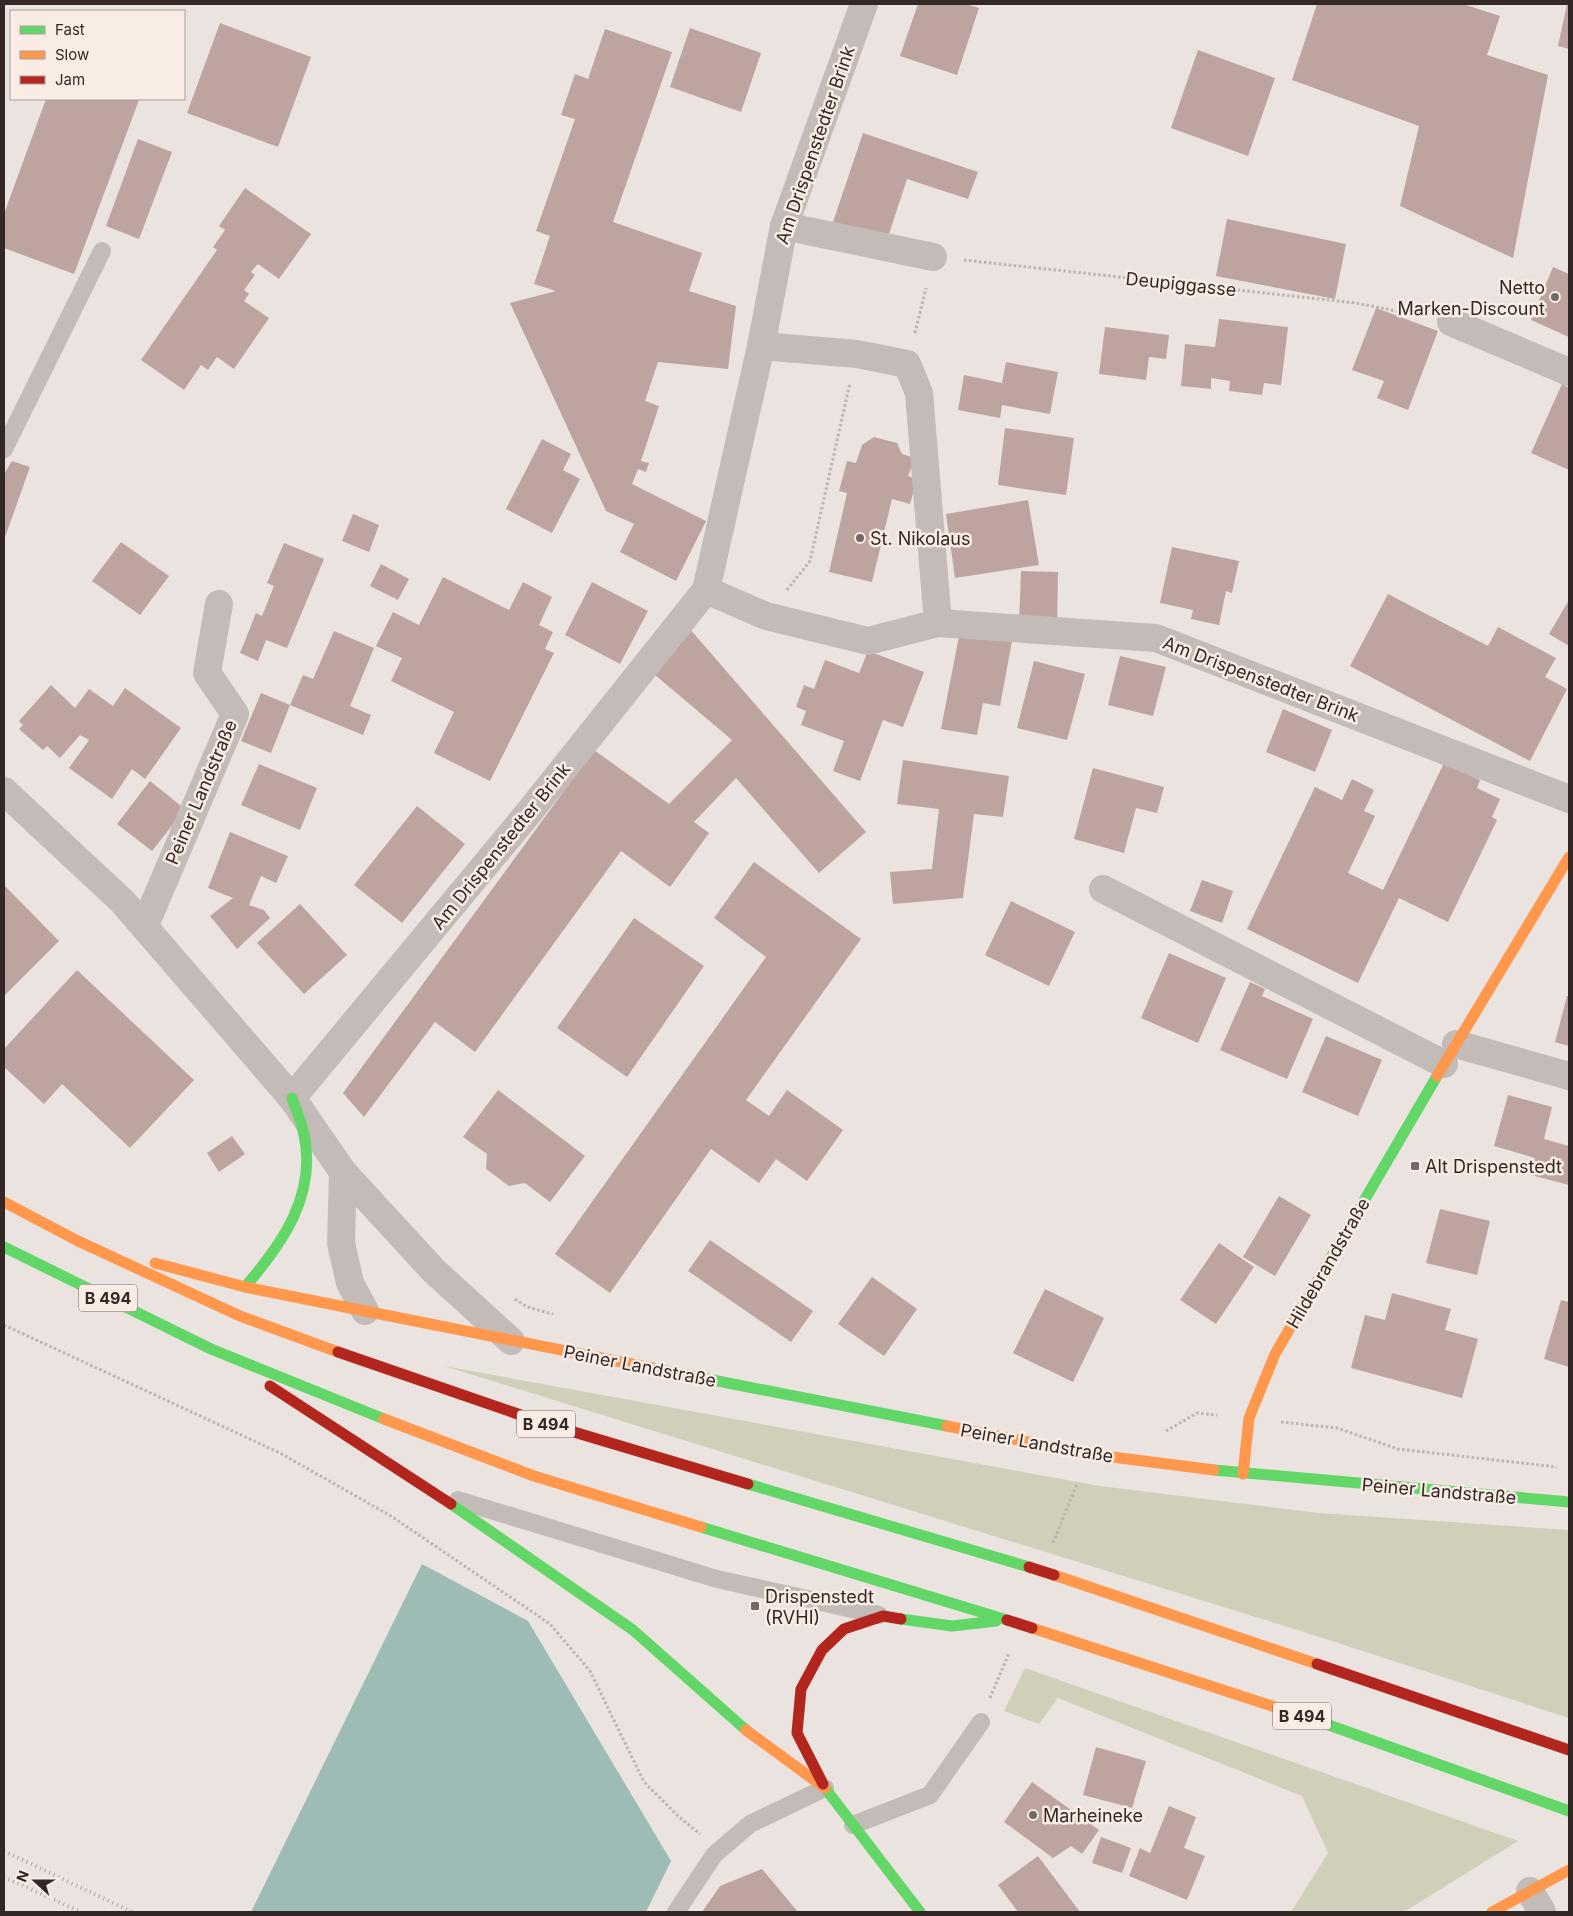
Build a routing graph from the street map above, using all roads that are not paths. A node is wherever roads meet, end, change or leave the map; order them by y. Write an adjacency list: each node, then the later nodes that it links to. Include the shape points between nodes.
1 (864, 4): 2 (street, Am Drispenstedter Brink)
2 (784, 226): 4 (street); 6 (street, Am Drispenstedter Brink)
3 (102, 251): 8 (lane)
4 (933, 256)
5 (1452, 322): 7 (street)
6 (761, 346): 9 (street, Am Drispenstedter Brink); 11 (street, via 857,354 907,364 919,393)
7 (1569, 372)
8 (4, 449)
9 (706, 590): 11 (street, Am Drispenstedter Brink, via 766,616 868,641); 19 (street, Am Drispenstedter Brink, via 530,811)
10 (219, 604): 16 (street, Peiner Landstraße, via 207,673 235,714)
11 (938, 623): 13 (street, Am Drispenstedter Brink, via 1156,638)
12 (4, 791): 16 (street)
13 (1569, 799)
14 (1569, 857): 17 (main road, Hildebrandstraße)
15 (1103, 889): 17 (street)
16 (145, 925): 19 (street)
17 (1450, 1054): 18 (street); 28 (main road, Hildebrandstraße, via 1275,1354 1249,1418)
18 (1569, 1076)
19 (292, 1098): 20 (street); 24 (main road, via 304,1138 308,1174 298,1214 285,1237)
20 (343, 1172): 25 (street, via 341,1243 350,1283); 26 (street, via 434,1270)
21 (4, 1202): 22 (main road, B 494)
22 (78, 1241): 24 (main road, Peiner Landstraße); 34 (main road, B 494, bridge, via 240,1316 435,1386 547,1424 1054,1575)
23 (4, 1247): 27 (main road, B 494)
24 (244, 1287): 25 (main road, Peiner Landstraße)
25 (365, 1311): 26 (main road, Peiner Landstraße)
26 (511, 1342): 28 (main road, Peiner Landstraße, via 1089,1454)
27 (211, 1349): 29 (main road); 32 (main road, B 494, via 534,1476)
28 (1243, 1474): 30 (main road, Peiner Landstraße)
29 (436, 1493): 31 (lane, via 717,1579); 35 (main road, via 633,1630 749,1733)
30 (1569, 1502)
31 (882, 1616): 32 (main road, via 952,1626); 35 (main road, via 844,1629 822,1650 801,1689 797,1733)
32 (1007, 1620): 36 (main road, B 494, bridge, via 1208,1684)
33 (981, 1722): 37 (lane, via 930,1794)
34 (1569, 1750)
35 (825, 1788): 37 (main road); 40 (lane, via 750,1824 720,1850 691,1886)
36 (1569, 1811)
37 (853, 1825): 41 (main road)
38 (1569, 1870): 39 (main road)
39 (1536, 1902): 42 (main road)
40 (676, 1912)
41 (920, 1912)
42 (1492, 1912)

